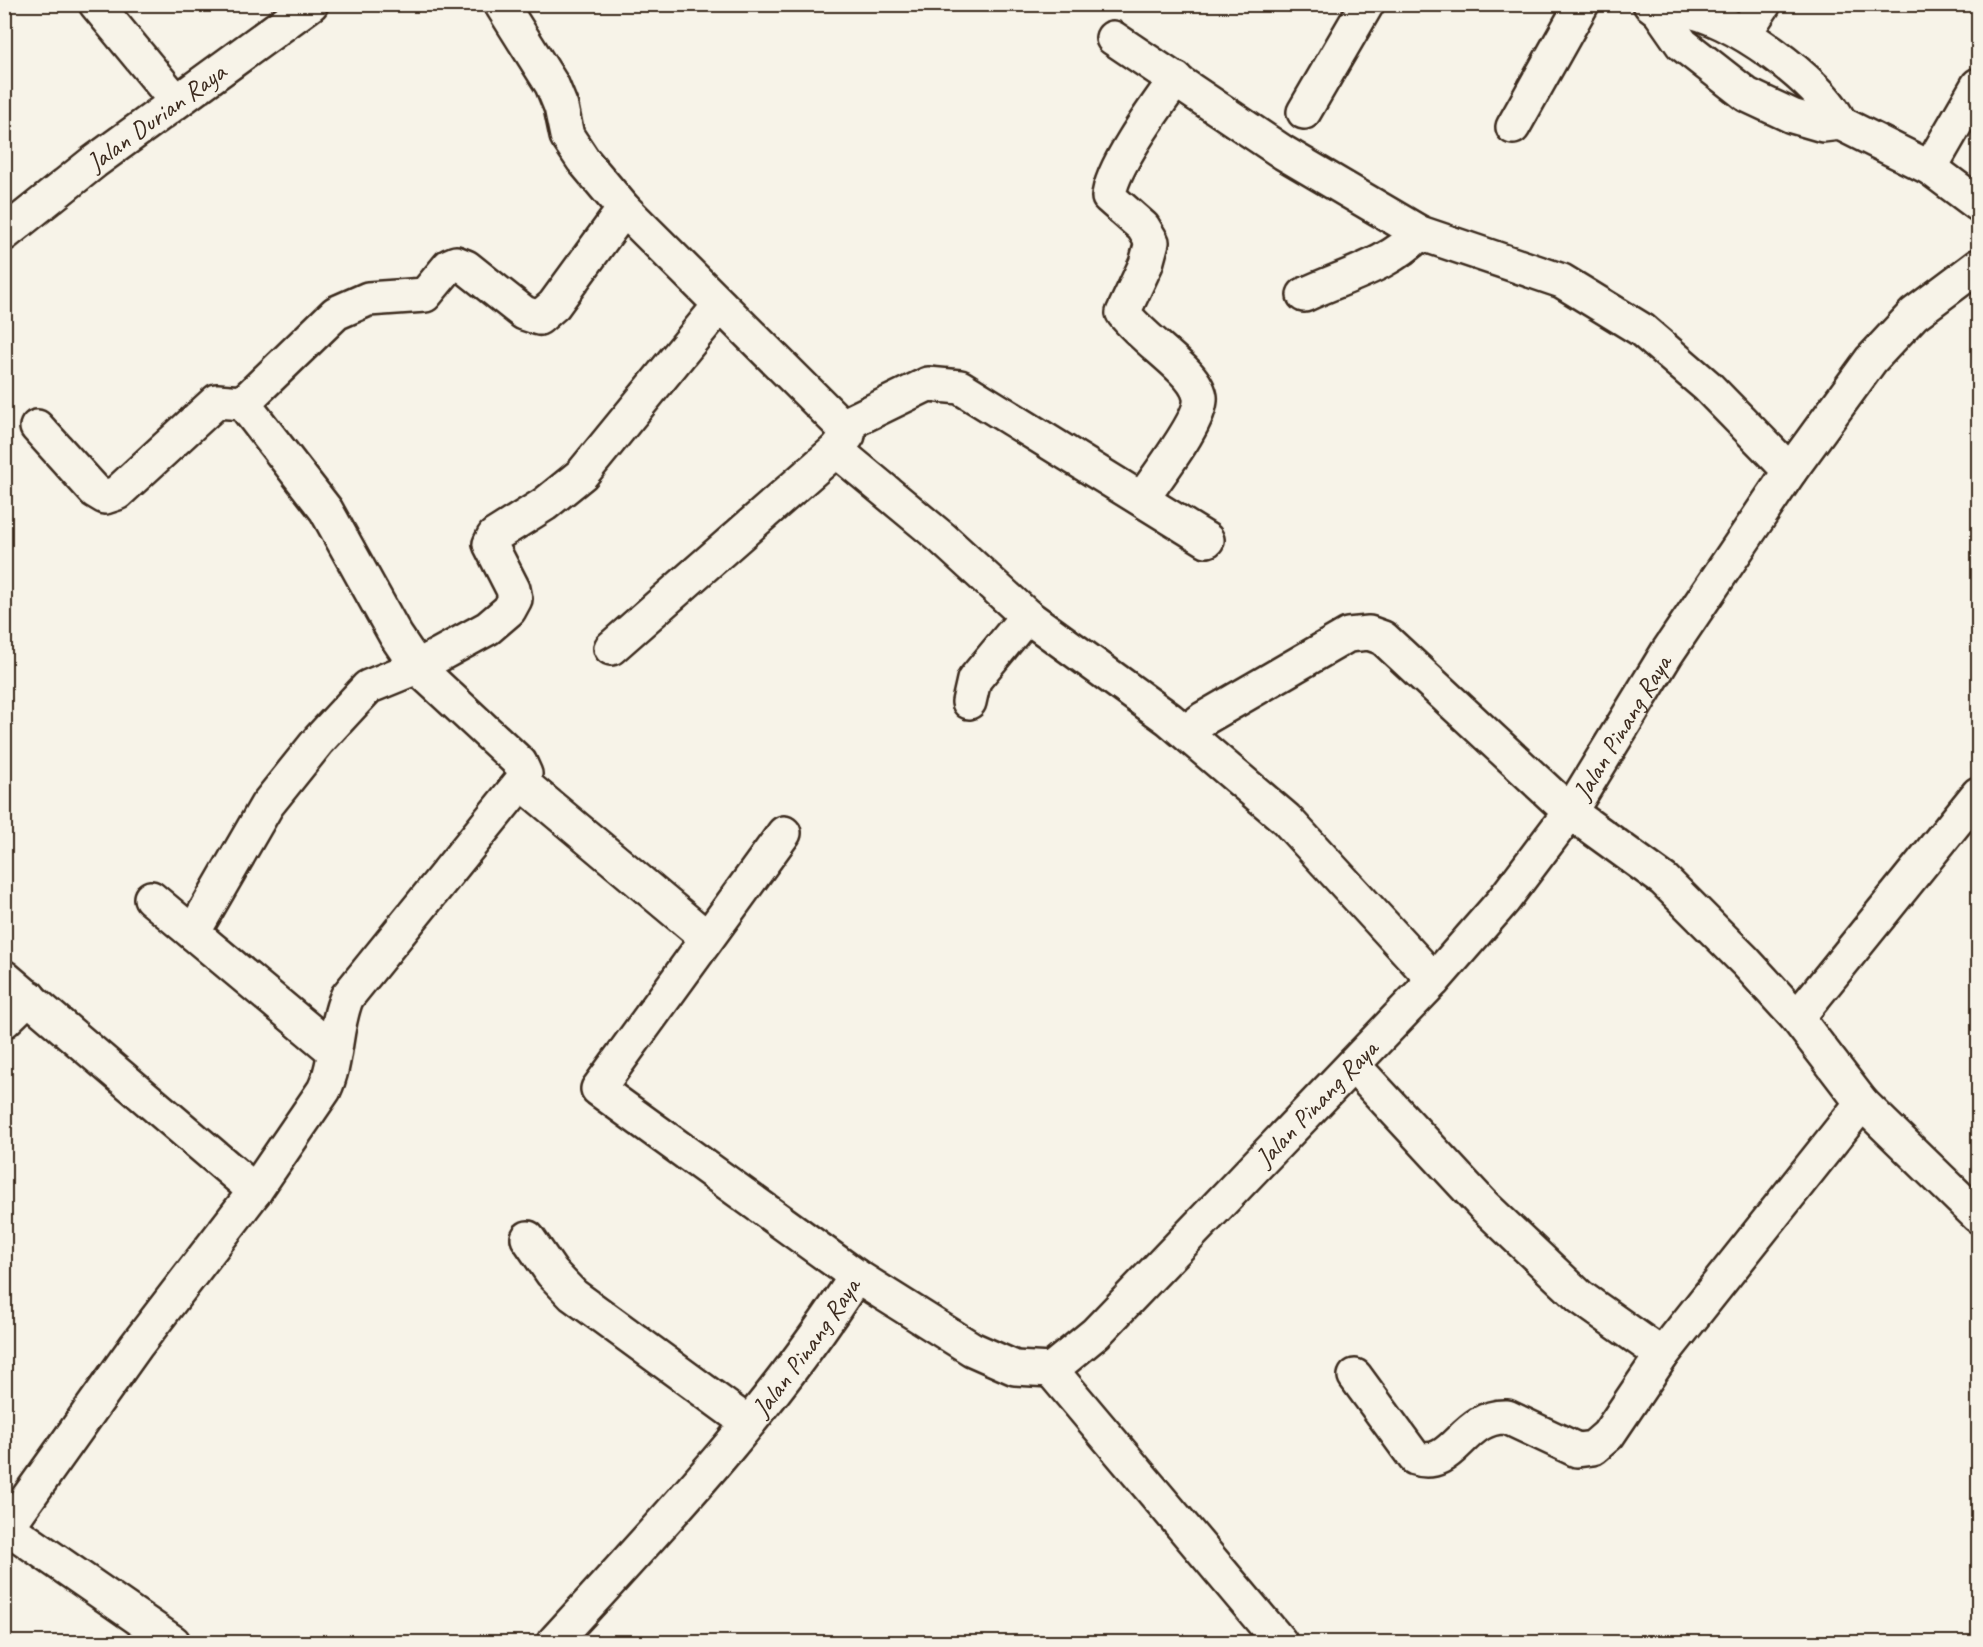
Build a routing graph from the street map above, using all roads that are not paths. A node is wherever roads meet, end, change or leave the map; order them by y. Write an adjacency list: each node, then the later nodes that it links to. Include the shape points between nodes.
1 (96, 4): 12 (street)
2 (311, 4): 12 (street, Jalan Durian Raya)
3 (501, 4): 18 (street, via 552,85 567,136)
4 (1367, 4): 13 (street)
5 (1582, 4): 15 (street)
6 (1764, 4): 8 (street)
7 (1654, 8): 8 (street, via 1684,10); 14 (street, via 1682,44 1747,95 1802,119 1823,125)
8 (1744, 34): 14 (street, via 1793,70 1834,108)
9 (1113, 38): 10 (street)
10 (1176, 79): 19 (street, via 1284,153); 28 (street, via 1109,186 1109,197 1143,227 1152,242 1123,314 1141,335 1185,372 1197,386 1200,399 1195,419)
11 (1978, 85): 16 (street)
12 (176, 101): 20 (street, Jalan Durian Raya)
13 (1304, 112)
14 (1840, 123): 16 (street)
15 (1513, 127)
16 (1930, 168): 17 (street)
17 (1978, 204)
18 (624, 209): 23 (street); 24 (street, via 554,305 539,318 524,313 456,262 425,295 368,299 336,313)
19 (1420, 233): 22 (street, via 1378,265); 27 (street, via 1562,281 1642,330 1707,386)
20 (4, 234)
21 (1978, 266): 27 (street, Jalan Pinang Raya, via 1914,314 1871,360)
22 (1304, 295)
23 (720, 305): 26 (street); 32 (street, via 582,474 545,504 494,536 490,544 513,589 515,599 509,610 488,628)
24 (243, 404): 25 (street, via 217,401 117,493 105,497); 32 (street, via 326,510)
25 (37, 427)
26 (839, 438): 28 (street, via 928,384 960,387); 30 (street); 31 (street)
27 (1790, 471): 37 (street, Jalan Pinang Raya, via 1667,653)
28 (1142, 499): 29 (street)
29 (1207, 540)
30 (1027, 616): 33 (street, via 974,680); 34 (street)
31 (611, 648)
32 (417, 667): 35 (street, via 520,763 525,774); 40 (street, via 368,687 319,740 267,805)
33 (969, 702)
34 (1186, 732): 37 (street, via 1348,635 1369,633 1383,638); 42 (street, via 1286,819)
35 (521, 782): 41 (street); 46 (street, via 347,997 339,1017)
36 (1978, 794): 44 (street)
37 (1570, 812): 42 (street, Jalan Pinang Raya, via 1503,901); 44 (street, via 1664,880)
38 (784, 833): 41 (street)
39 (151, 898): 40 (street)
40 (193, 933): 46 (street)
41 (707, 938): 52 (street, via 598,1089)
42 (1434, 980): 47 (street, Jalan Pinang Raya)
43 (16, 987): 45 (street); 49 (street)
44 (1797, 1018): 48 (street)
45 (4, 1021)
46 (334, 1051): 49 (street, via 332,1074 324,1090)
47 (1353, 1065): 53 (street, via 1492,1214 1581,1297); 54 (street, Jalan Pinang Raya, via 1096,1334)
48 (1862, 1102): 50 (street); 53 (street)
49 (255, 1191): 57 (street, via 136,1346)
50 (1978, 1216)
51 (528, 1238): 56 (street, via 573,1295)
52 (856, 1276): 54 (street, Jalan Pinang Raya, via 972,1349 1016,1368); 56 (street, Jalan Pinang Raya, via 817,1335)
53 (1662, 1355): 55 (street, via 1608,1435 1593,1448 1577,1450 1507,1417 1495,1416 1482,1420 1437,1460 1425,1461 1416,1458)
54 (1051, 1370): 60 (street)
55 (1354, 1376)
56 (748, 1423): 59 (street, Jalan Pinang Raya)
57 (6, 1526): 58 (street)
58 (157, 1639)
59 (554, 1642)
60 (1280, 1642)

